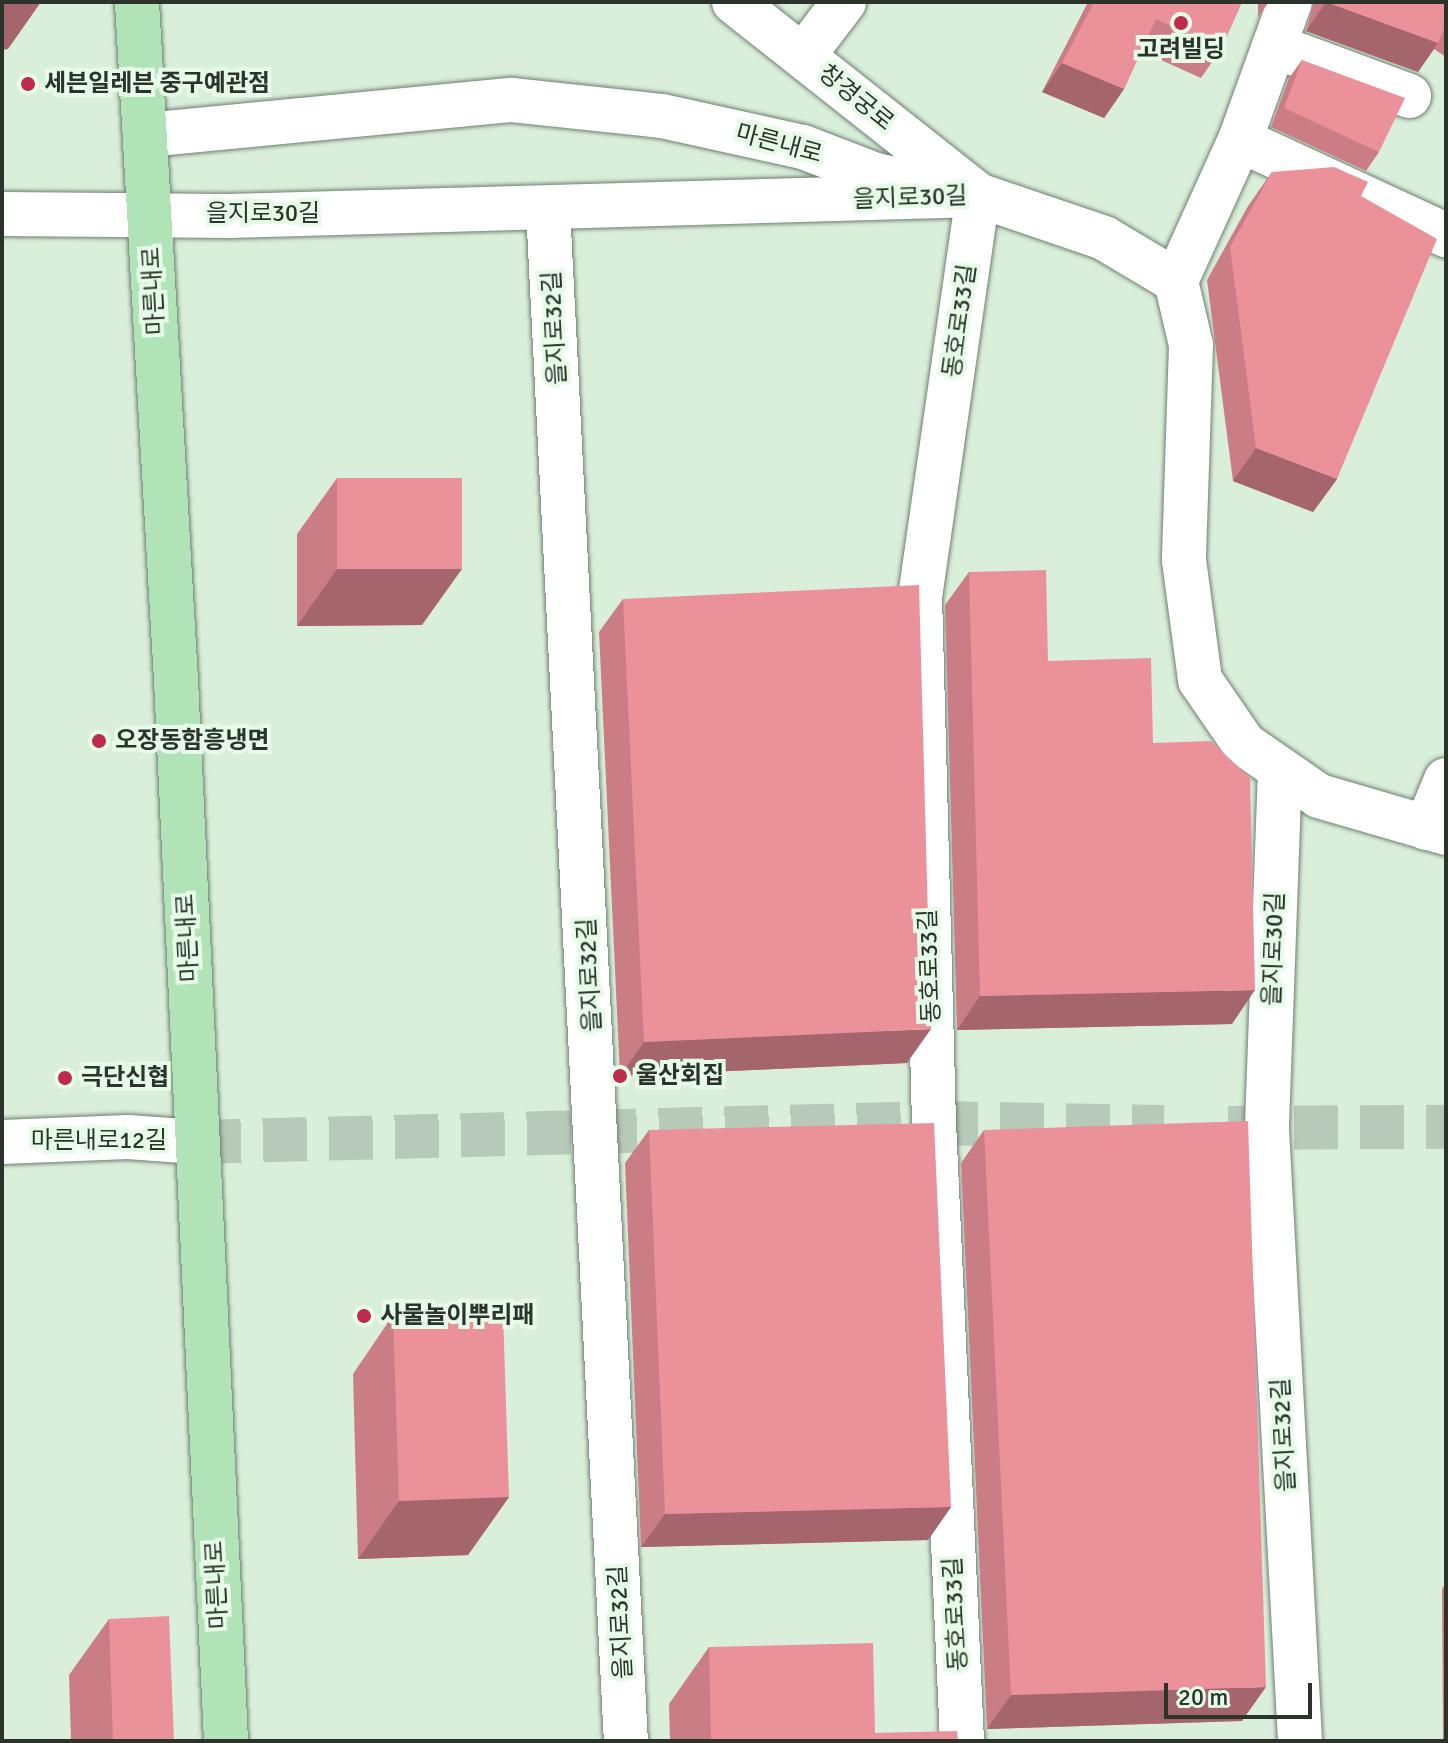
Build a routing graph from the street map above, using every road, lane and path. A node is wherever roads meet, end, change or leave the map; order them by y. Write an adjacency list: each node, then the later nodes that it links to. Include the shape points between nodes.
1 (137, 2): 8 (main road, 마른내로)
2 (734, 2): 6 (street, 창경궁로)
3 (844, 2): 6 (street)
4 (1290, 2): 5 (street)
5 (1274, 46): 7 (street); 9 (street)
6 (803, 56): 10 (street, 창경궁로)
7 (1409, 96)
8 (146, 135): 10 (street, 마른내로, via 512,100 662,116 803,147 876,175); 12 (main road, 마른내로)
9 (1240, 140): 14 (street); 15 (street)
10 (978, 195): 11 (street, 을지로30길); 15 (street, 을지로30길, via 1104,238); 24 (street, 동호로33길, via 920,597 934,1123)
11 (548, 209): 12 (street, 을지로30길, via 229,216); 23 (street, 을지로32길)
12 (150, 212): 13 (street, 을지로30길); 21 (main road, 마른내로)
13 (2, 214)
14 (1446, 235)
15 (1176, 281): 16 (street, via 1191,345 1184,560 1200,680 1244,744)
16 (1280, 770): 18 (street, via 1319,796); 19 (street, 을지로30길)
17 (1446, 780): 18 (street)
18 (1436, 831)
19 (1267, 1129): 25 (street, 을지로32길)
20 (2, 1142): 21 (street, 마른내로12길, via 128,1137)
21 (197, 1142): 22 (main road, 마른내로)
22 (226, 1741)
23 (626, 1741)
24 (962, 1741)
25 (1300, 1741)

